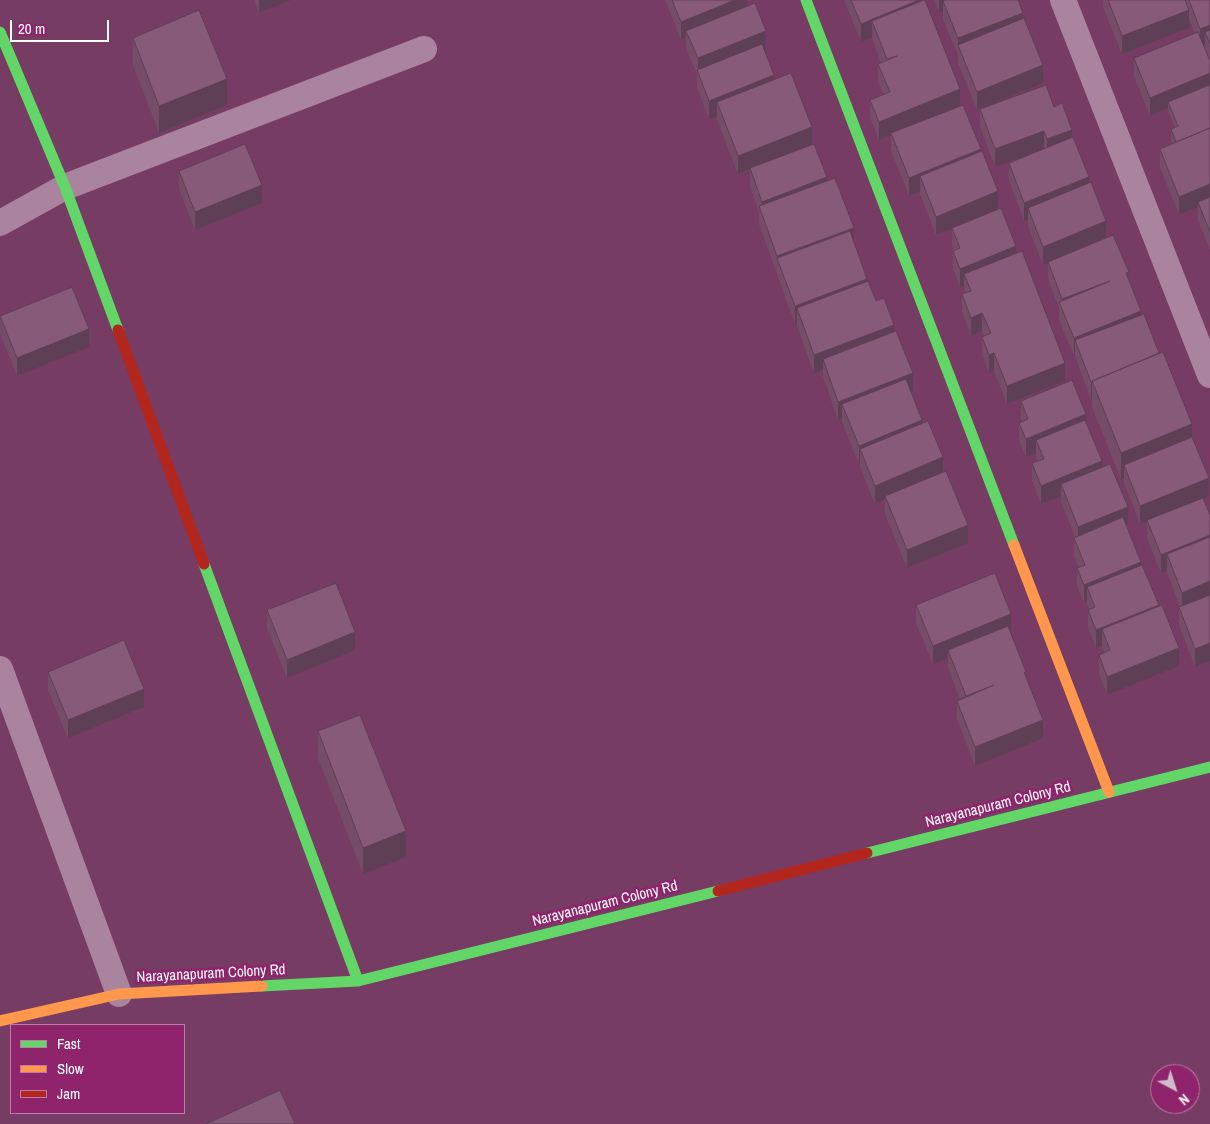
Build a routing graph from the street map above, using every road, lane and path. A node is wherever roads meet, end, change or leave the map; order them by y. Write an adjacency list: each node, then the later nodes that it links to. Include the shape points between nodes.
1 (806, 0): 10 (street)
2 (1063, 0): 7 (street)
3 (0, 32): 5 (street)
4 (424, 49): 5 (street)
5 (65, 187): 6 (street); 11 (street)
6 (0, 223)
7 (1210, 375)
8 (0, 669): 12 (street)
9 (1210, 767): 10 (street, Narayanapuram Colony Rd)
10 (1109, 792): 11 (street, Narayanapuram Colony Rd)
11 (358, 981): 12 (street, Narayanapuram Colony Rd)
12 (119, 994): 13 (street, Narayanapuram Colony Rd)
13 (0, 1021)

